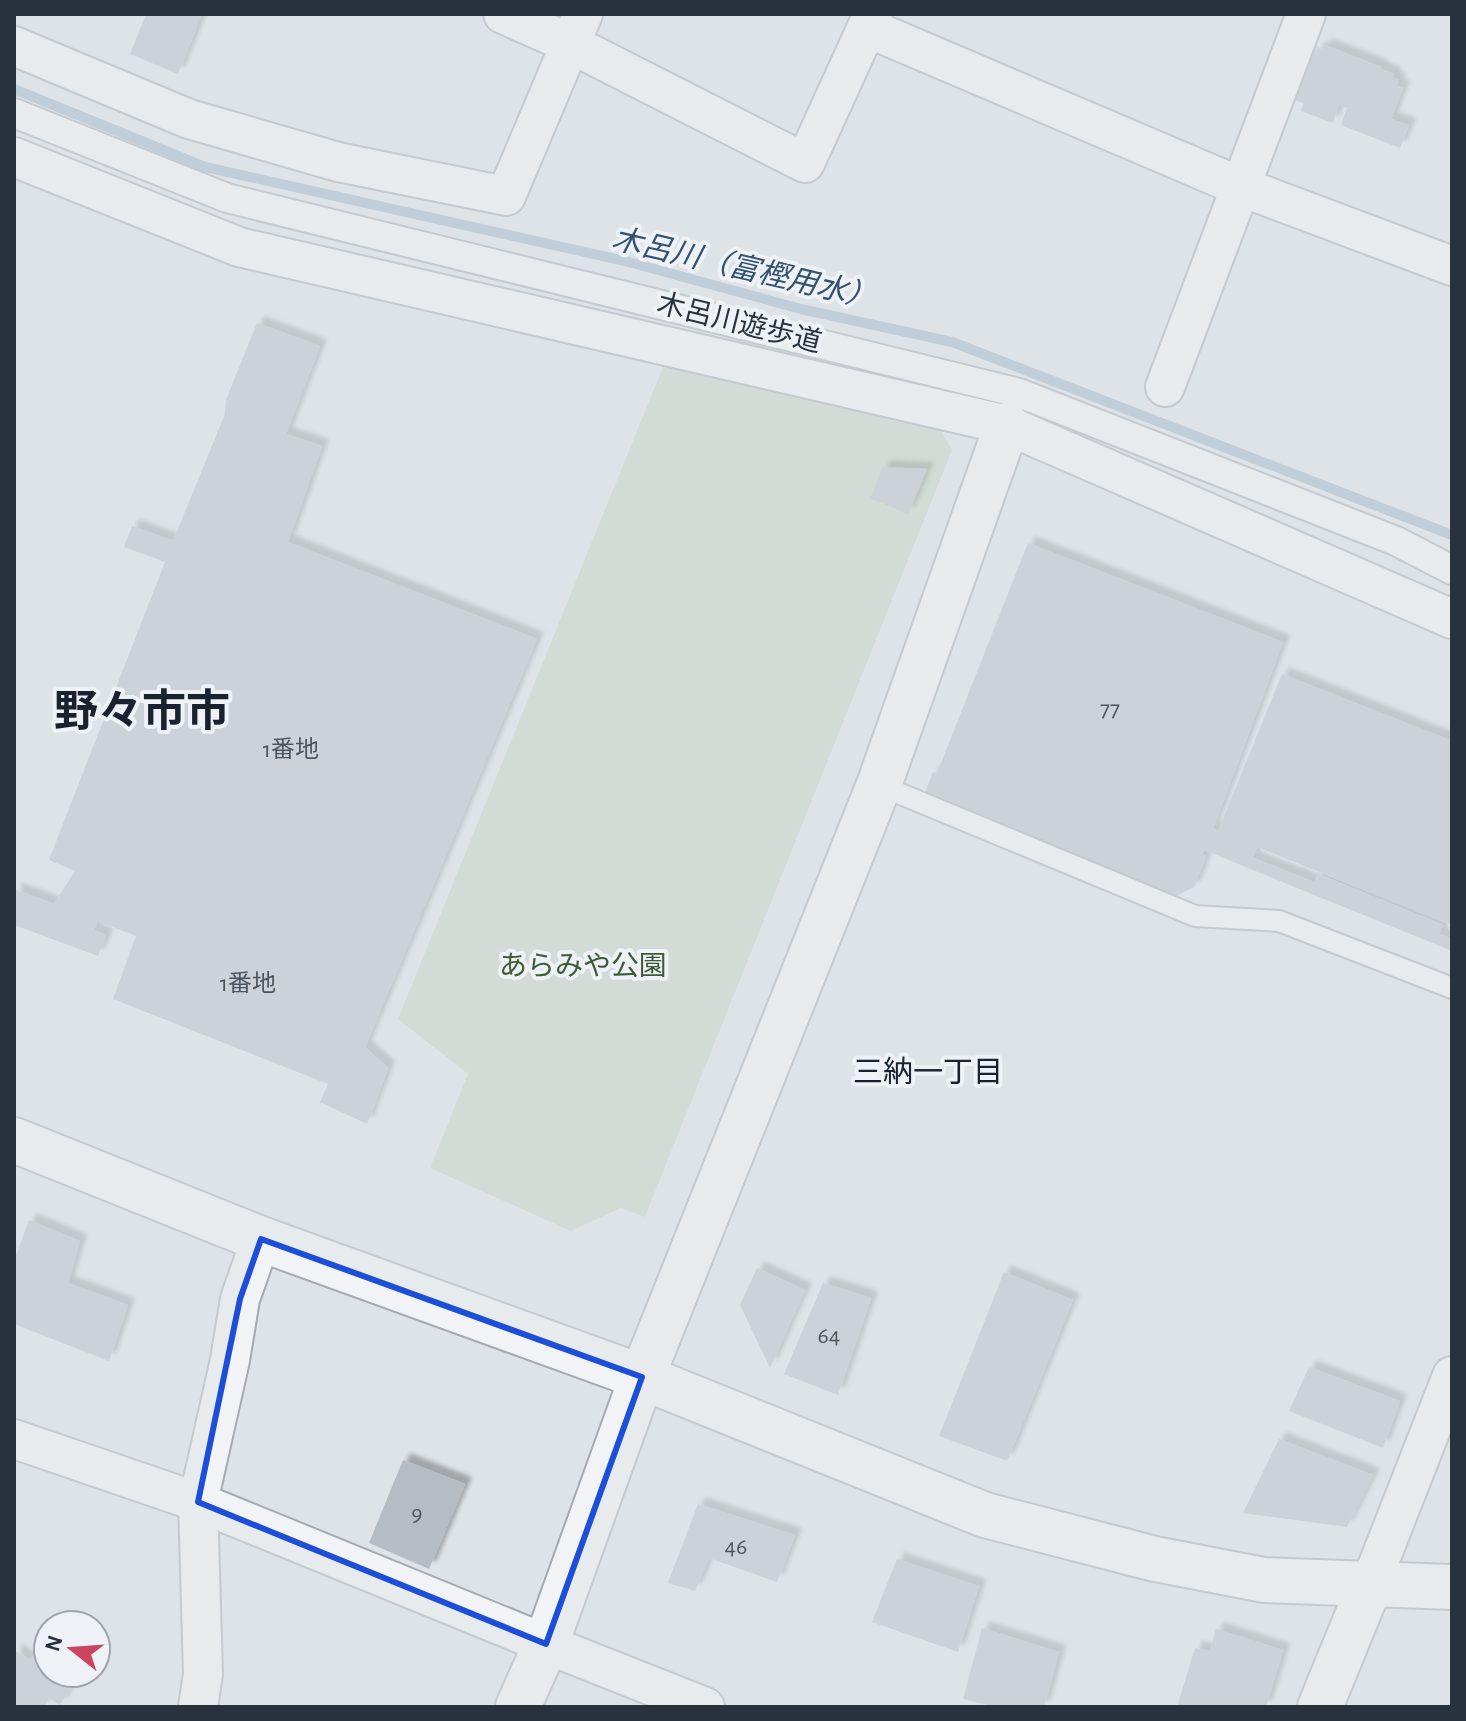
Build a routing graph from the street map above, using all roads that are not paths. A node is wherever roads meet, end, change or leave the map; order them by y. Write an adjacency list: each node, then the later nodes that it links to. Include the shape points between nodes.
1 (503, 14): 4 (street)
2 (1306, 14): 8 (street)
3 (870, 21): 4 (street, via 805,163); 8 (street)
4 (577, 29): 5 (street, via 506,196 338,162 189,119)
5 (14, 46)
6 (14, 113): 12 (street, 木呂川遊歩道, via 227,198 1019,393 1396,541)
7 (14, 157): 11 (street, via 239,247)
8 (1239, 186): 9 (street); 10 (street)
9 (1452, 266)
10 (1165, 387)
11 (1007, 425): 13 (street); 14 (street)
12 (1452, 570)
13 (1452, 619)
14 (879, 785): 15 (lane, via 1195,916 1279,921); 19 (street)
15 (1452, 988)
16 (14, 1140): 17 (street)
17 (261, 1239): 19 (street); 21 (street, via 240,1299)
18 (1452, 1376): 22 (street)
19 (642, 1377): 22 (street, via 985,1515 1155,1559 1264,1580); 24 (street)
20 (14, 1439): 21 (street)
21 (198, 1502): 24 (street); 25 (street, via 203,1674)
22 (1370, 1585): 23 (street); 28 (street)
23 (1452, 1587)
24 (546, 1644): 26 (street); 27 (street)
25 (198, 1707)
26 (518, 1707)
27 (705, 1707)
28 (1320, 1707)

